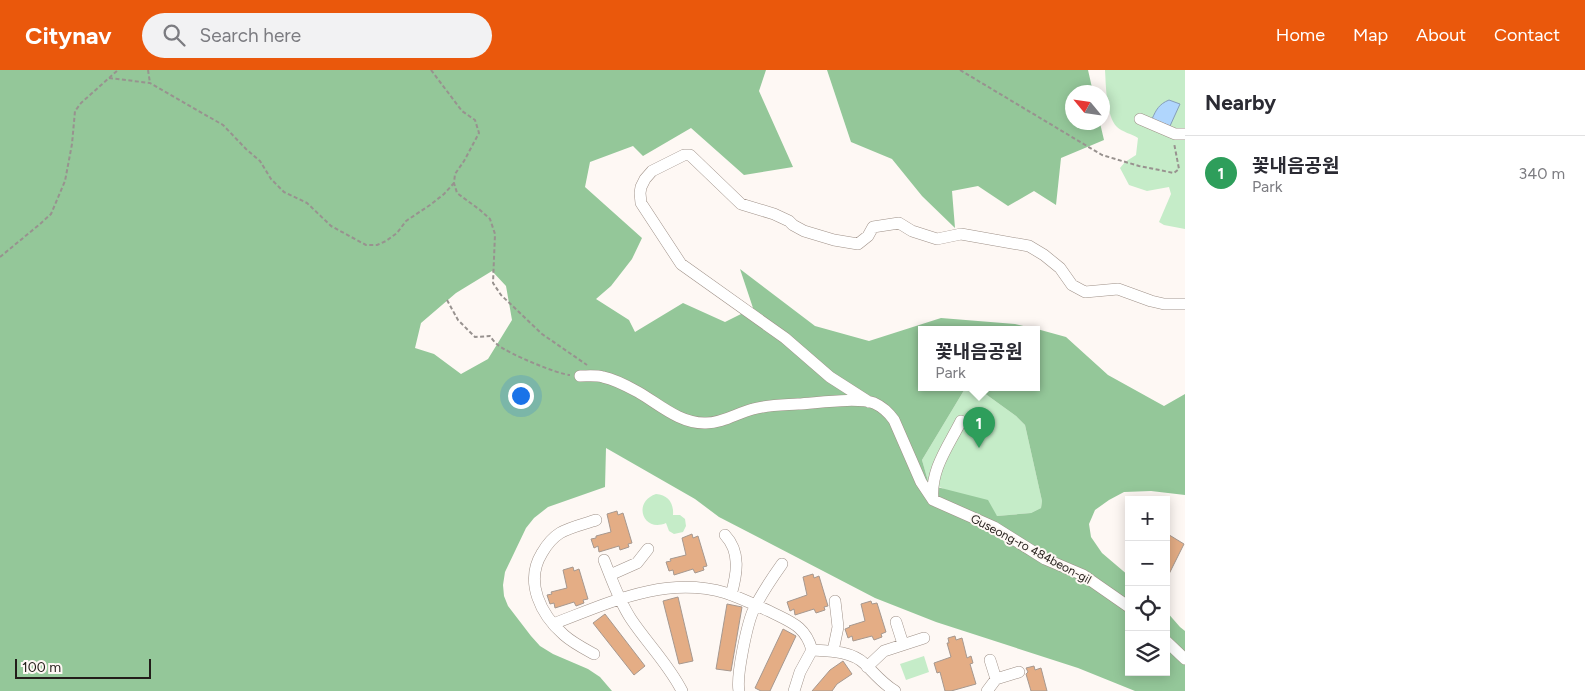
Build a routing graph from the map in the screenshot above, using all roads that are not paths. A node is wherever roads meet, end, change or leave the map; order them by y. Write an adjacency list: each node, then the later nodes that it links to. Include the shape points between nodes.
1 (1140, 119): 2 (street)
2 (1180, 134)
3 (1185, 304): 5 (street, via 1164,304 1118,289 1085,292 1072,285 1060,268 1029,246 974,235 937,239 899,223 873,227 858,244 804,231 774,214 741,204 690,155 652,171 640,187 642,203 681,264 785,338 830,377)
4 (580, 376): 5 (street, via 603,377 637,392 666,411 706,424 761,407)
5 (869, 402): 7 (street, via 882,408 894,420 921,482)
6 (961, 421): 7 (street, via 935,473)
7 (933, 500): 17 (street, Guseong-ro 484beon-gil, via 994,527 1045,559 1083,575)
8 (596, 520): 20 (street, via 561,533 547,545 538,559 535,591 542,610)
9 (725, 535): 14 (street, via 736,555)
10 (648, 549): 13 (street, via 637,563)
11 (604, 560): 13 (street)
12 (782, 564): 18 (street)
13 (610, 575): 15 (street)
14 (731, 595): 15 (street, via 678,587); 18 (street)
15 (619, 599): 20 (street); 32 (street)
16 (835, 601): 25 (street, via 838,627)
17 (1125, 604)
18 (756, 606): 24 (street, via 799,627 806,634); 33 (street, via 738,672)
19 (896, 622): 22 (street)
20 (553, 624): 26 (street)
21 (924, 638): 22 (street)
22 (903, 644): 29 (street, via 884,651)
23 (1170, 645): 27 (street)
24 (812, 650): 25 (street); 34 (street)
25 (832, 652): 29 (street, via 858,658)
26 (594, 654)
27 (1185, 659)
28 (990, 660): 31 (street)
29 (868, 667): 35 (street)
30 (1019, 672): 31 (street)
31 (996, 679): 36 (street)
32 (682, 691)
33 (739, 691)
34 (794, 691)
35 (895, 691)
36 (987, 691)

